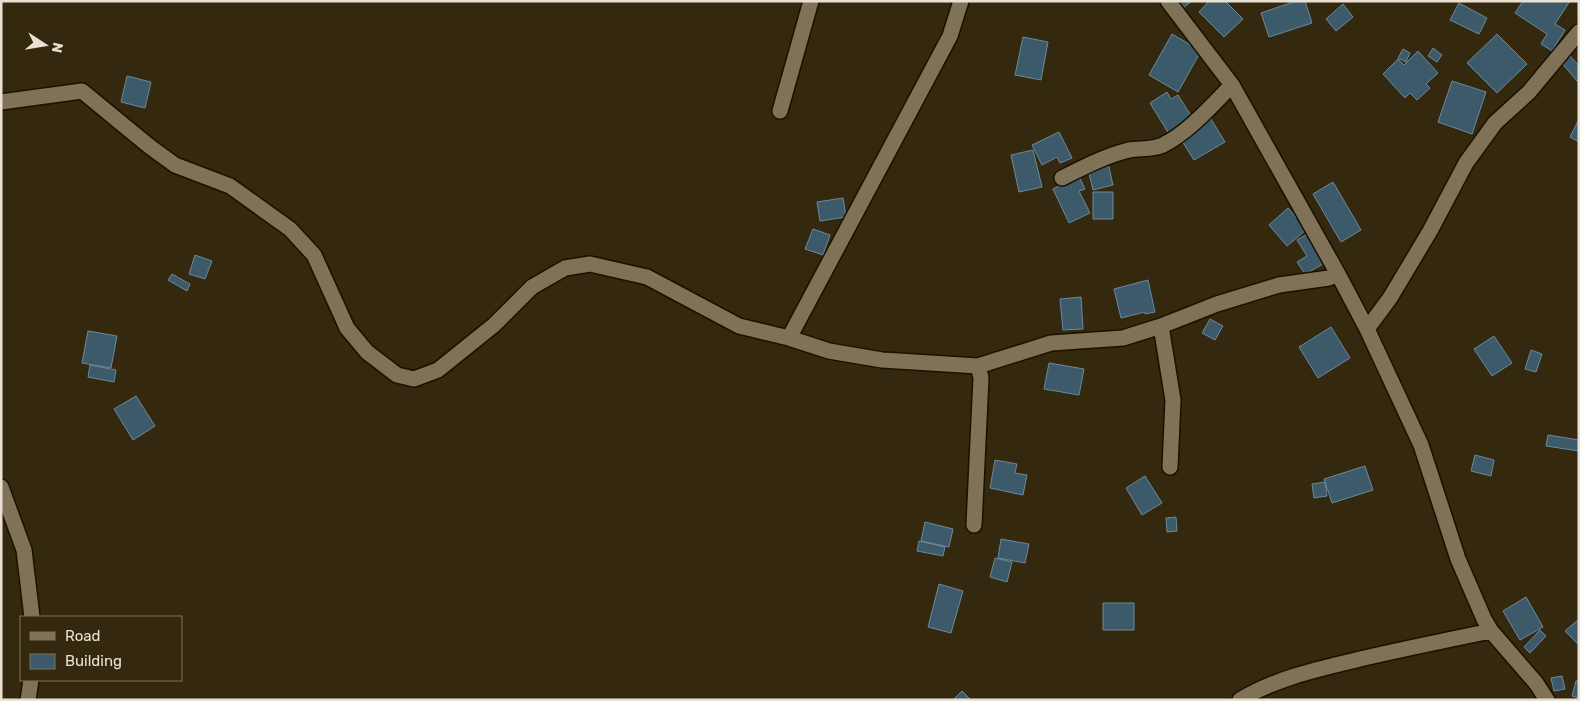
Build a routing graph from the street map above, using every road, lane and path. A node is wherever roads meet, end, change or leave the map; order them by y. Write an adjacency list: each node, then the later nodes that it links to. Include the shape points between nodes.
1 (811, 1): 7 (street)
2 (961, 1): 12 (street, via 950,36)
3 (1168, 1): 5 (street)
4 (1579, 32): 11 (street, via 1529,92 1495,123 1472,155 1395,290)
5 (1232, 84): 8 (street, via 1209,109 1161,146 1130,150 1098,160); 9 (street)
6 (1, 102): 12 (street, via 82,92 176,166 230,186 290,229 314,255 347,328 367,352 397,375 414,378 438,370 494,325 532,287 565,268 590,264 647,277 739,326)
7 (780, 111)
8 (1062, 178)
9 (1338, 274): 10 (street, via 1279,285); 11 (street)
10 (1161, 326): 13 (street, via 1123,338 1051,343); 14 (street, via 1173,400)
11 (1367, 329): 18 (street, via 1421,445 1458,559)
12 (789, 338): 13 (street, via 829,351 882,360)
13 (978, 366): 16 (street, via 981,378)
14 (1170, 467)
15 (1, 487): 17 (street, via 24,550)
16 (974, 525)
17 (32, 616)
18 (1491, 631): 21 (street, via 1305,672); 22 (street)
19 (31, 681): 20 (street)
20 (28, 700)
21 (1240, 700)
22 (1547, 700)

